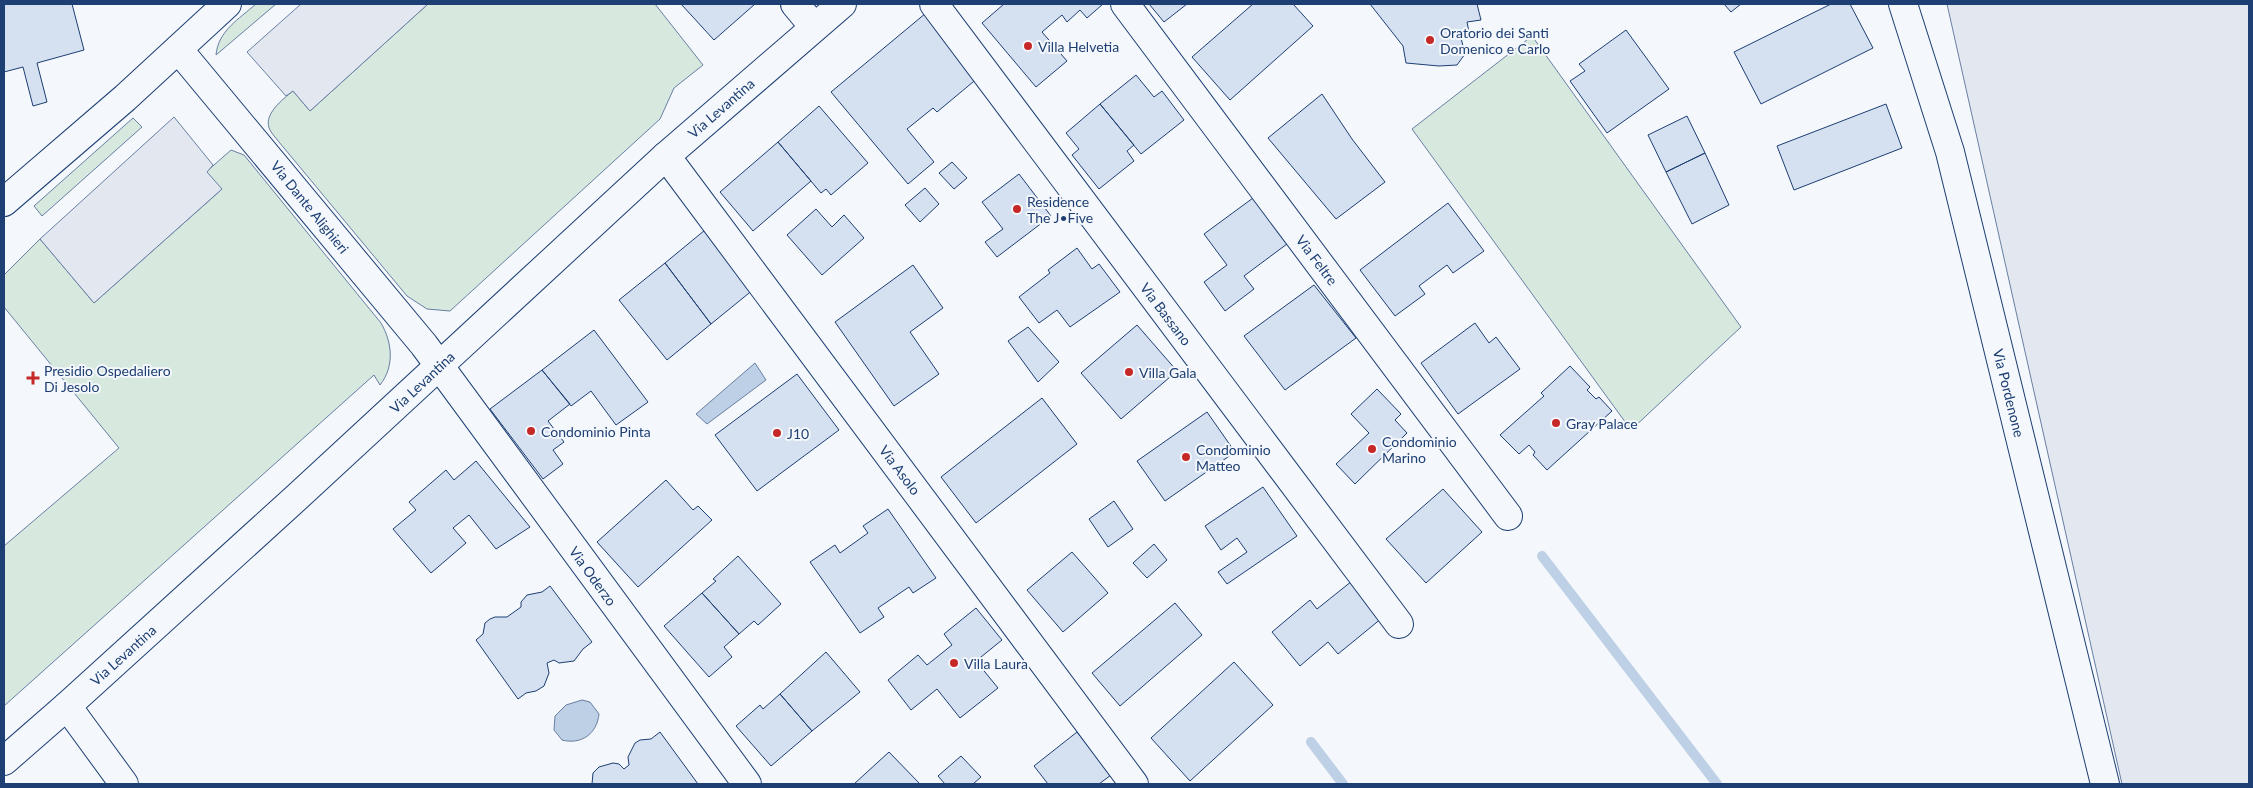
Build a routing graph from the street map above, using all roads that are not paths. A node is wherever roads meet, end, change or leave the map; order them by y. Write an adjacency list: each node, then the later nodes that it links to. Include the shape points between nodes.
1 (227, 4): 8 (street)
2 (795, 4): 7 (street)
3 (842, 4): 7 (street, Via Levantina)
4 (934, 4): 13 (street, Via Bassano)
5 (1125, 4): 12 (street, Via Feltre)
6 (1903, 4): 19 (street, Via Pordenone, via 1950,152)
7 (814, 27): 9 (street, Via Levantina)
8 (178, 49): 10 (street); 11 (street, Via Dante Alighieri)
9 (666, 156): 11 (street, Via Levantina); 18 (street, Via Asolo)
10 (10, 189)
11 (439, 367): 14 (street, Via Levantina); 17 (street, Via Oderzo)
12 (1508, 516)
13 (1398, 624)
14 (67, 706): 15 (street, Via Levantina); 16 (street)
15 (4, 761)
16 (124, 784)
17 (747, 784)
18 (1134, 784)
19 (2105, 784)

